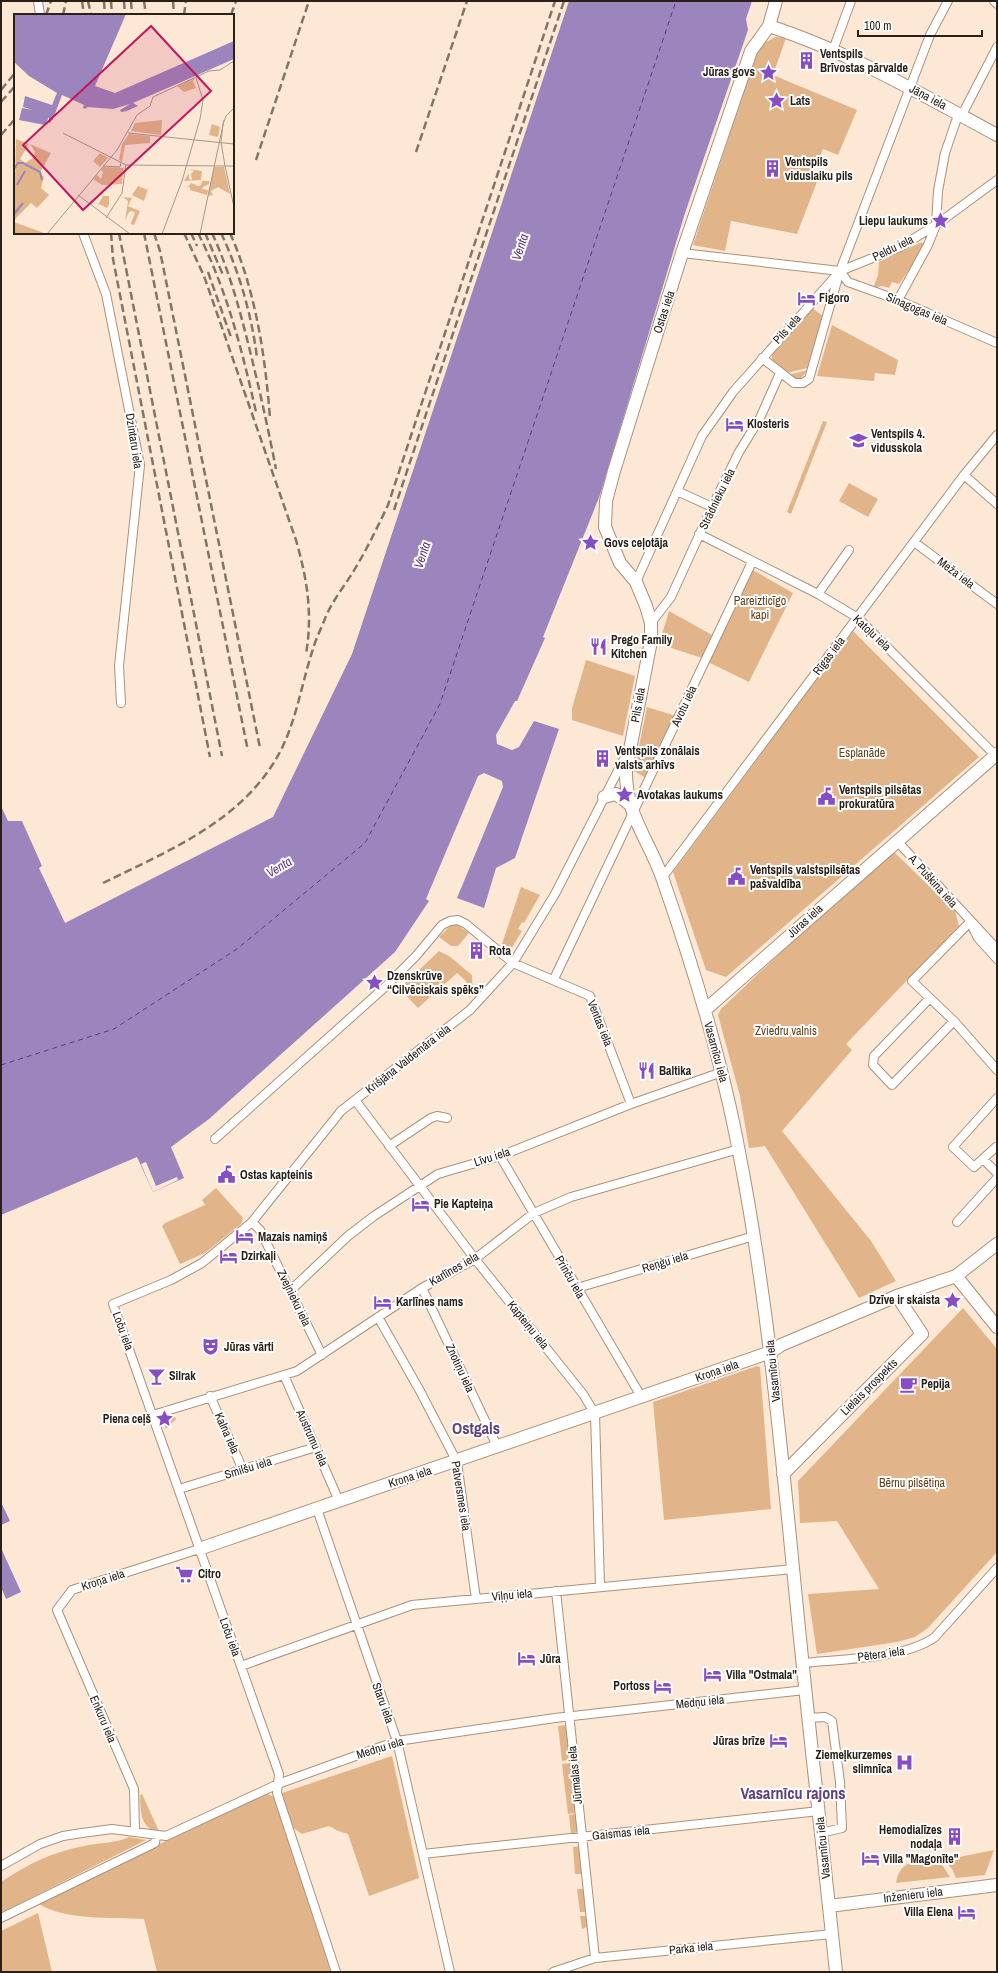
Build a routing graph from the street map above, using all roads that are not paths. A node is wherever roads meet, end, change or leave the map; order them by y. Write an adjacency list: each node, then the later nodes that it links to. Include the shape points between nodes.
1 (38, 1): 7 (street)
2 (776, 1): 8 (street, Ostas iela)
3 (851, 1): 10 (street)
4 (948, 1): 11 (street, Pils iela, via 930,35)
5 (994, 1): 6 (street)
6 (997, 4)
7 (40, 14)
8 (769, 26): 10 (street, Jāņa iela); 17 (street, Ostas iela, via 750,51)
9 (997, 47): 12 (street)
10 (833, 50): 11 (street, Jāņa iela)
11 (910, 87): 12 (street, Jāņa iela); 18 (street, Pils iela)
12 (960, 115): 13 (street, Jāņa iela); 15 (street, via 945,154 938,191)
13 (997, 134)
14 (997, 180): 15 (street, Peldu iela)
15 (936, 225): 18 (street, Peldu iela, via 900,247); 19 (street)
16 (83, 234): 37 (street, Dzintaru iela, via 106,294 140,465 119,666)
17 (682, 253): 18 (street, Peldu iela); 32 (street, Ostas iela, via 606,501 605,527 609,539 620,563)
18 (840, 272): 19 (street, Sinagogas iela, via 848,282); 21 (street, Pils iela); 22 (street, via 809,379 803,383 794,383)
19 (898, 300): 20 (street, Sinagogas iela)
20 (997, 344)
21 (762, 358): 22 (street); 25 (street, Pils iela, via 732,392 702,436)
22 (780, 373): 27 (street, Strādnieku iela, via 760,418 739,452)
23 (997, 435): 24 (street, Rīgas iela)
24 (964, 475): 26 (street); 29 (street, Rīgas iela)
25 (677, 491): 27 (street); 32 (street, Pils iela)
26 (997, 504)
27 (712, 507): 28 (street, Strādnieku iela)
28 (699, 534): 31 (street, Katoļu iela); 36 (street, Strādnieku iela, via 671,597)
29 (914, 542): 34 (street, Meža iela); 35 (street, Rīgas iela)
30 (849, 550): 33 (street)
31 (752, 562): 33 (street, Katoļu iela); 43 (street, Avotu iela)
32 (636, 582): 36 (street, Ostas iela)
33 (818, 594): 35 (street, Katoļu iela)
34 (997, 604)
35 (858, 618): 39 (street, Katoļu iela); 45 (street, Rīgas iela)
36 (651, 623): 38 (street, Pils iela, via 651,641)
37 (121, 703)
38 (631, 745): 40 (street, Pils iela, via 626,770); 41 (street, Krišjāņa Valdemāra iela)
39 (997, 755): 44 (street, Jūras iela)
40 (626, 788): 42 (street, Vasarnīcu iela)
41 (604, 797): 42 (street, via 616,794); 49 (street, Krišjāņa Valdemāra iela, via 555,894)
42 (628, 803): 43 (street, Vasarnīcu iela)
43 (633, 815): 45 (street, Vasarnīcu iela); 50 (street, Avotu iela)
44 (897, 841): 46 (street, A. Puškina iela); 52 (street, Jūras iela)
45 (662, 878): 52 (street, Vasarnīcu iela)
46 (970, 922): 47 (street, A. Puškina iela); 48 (street, A. Puškina iela, via 978,938); 51 (street, via 912,981)
47 (997, 949)
48 (997, 959)
49 (513, 963): 50 (street, Ventas iela); 57 (street, Krišjāņa Valdemāra iela, via 470,1010); 60 (street, Ventas iela, via 466,924 450,920 442,925 386,987)
50 (554, 979): 58 (street, Ventas iela, via 590,996)
51 (930, 998): 53 (street); 53 (street, via 874,1056 873,1065 892,1084)
52 (705, 1010): 55 (street, Vasarnīcu iela)
53 (954, 1021): 54 (street)
54 (997, 1070)
55 (722, 1072): 58 (street, Līvu iela); 63 (street, Vasarnīcu iela)
56 (997, 1098): 65 (street, via 953,1147 974,1167)
57 (355, 1100): 61 (street, Kapteiņu iela); 70 (street, Krišjāņa Valdemāra iela, via 336,1116)
58 (631, 1104): 64 (street, Līvu iela)
59 (446, 1118): 61 (street, via 431,1118)
60 (215, 1139)
61 (389, 1146): 68 (street, Kapteiņu iela)
62 (997, 1147): 65 (street)
63 (739, 1149): 69 (street, Karlīnes iela, via 571,1197); 72 (street, Vasarnīcu iela)
64 (500, 1156): 68 (street, Līvu iela, via 438,1174); 69 (street, Prinču iela)
65 (984, 1160): 66 (street)
66 (997, 1173)
67 (997, 1178): 71 (street)
68 (419, 1185): 74 (street, Kapteiņu iela); 78 (street, Līvu iela, via 348,1236)
69 (534, 1214): 74 (street, Karlīnes iela); 77 (street, Prinču iela)
70 (252, 1222): 78 (street, Zvejnieku iela, via 260,1230); 80 (street, Krišjāņa Valdemāra iela, via 194,1268)
71 (957, 1222)
72 (754, 1236): 77 (street, Reņģu iela); 83 (street, Vasarnīcu iela)
73 (997, 1244): 75 (street)
74 (475, 1259): 76 (street, Karlīnes iela); 88 (street, Kapteiņu iela)
75 (956, 1276): 79 (street); 82 (street)
76 (422, 1288): 81 (street, Karlīnes iela); 91 (street, Znotiņu iela)
77 (577, 1288): 87 (street, Prinču iela)
78 (291, 1290): 84 (street, Zvejnieku iela)
79 (897, 1296): 83 (street, via 781,1345); 94 (street, Lielais prospekts, via 922,1334)
80 (114, 1304): 89 (street, Loču iela)
81 (378, 1317): 84 (street, Karlīnes iela); 92 (street, Patversmes iela)
82 (997, 1327)
83 (771, 1352): 87 (street, Kroņa iela); 94 (street, Vasarnīcu iela)
84 (322, 1355): 85 (street, Karlīnes iela)
85 (284, 1376): 86 (street, Karlīnes iela); 90 (street, Austrumu iela)
86 (210, 1396): 89 (street, Karlīnes iela); 93 (street, Kalna iela)
87 (642, 1398): 88 (street, Kroņa iela)
88 (595, 1414): 91 (street, Kroņa iela); 101 (street)
89 (153, 1415): 95 (street, Loču iela)
90 (316, 1447): 93 (street, Smilšu iela); 96 (street, Austrumu iela)
91 (498, 1448): 92 (street, Kroņa iela)
92 (457, 1462): 96 (street, Kroņa iela); 103 (street, Patversmes iela)
93 (243, 1470): 95 (street, Smilšu iela)
94 (784, 1474): 100 (street, Vasarnīcu iela)
95 (179, 1490): 98 (street, Loču iela)
96 (339, 1501): 97 (street, Kroņa iela)
97 (317, 1509): 98 (street, Kroņa iela); 105 (street, Staru iela)
98 (199, 1549): 104 (street, Kroņa iela, via 72,1590); 107 (street, Loču iela)
99 (997, 1568): 106 (street, Pētera iela, via 935,1637 925,1644 900,1652)
100 (793, 1569): 101 (street, Viļņu iela); 106 (street, Vasarnīcu iela)
101 (600, 1586): 102 (street, Viļņu iela)
102 (556, 1591): 103 (street, Viļņu iela); 109 (street, Jūrmalas iela)
103 (476, 1599): 105 (street, Viļņu iela, via 412,1605)
104 (57, 1610): 114 (street, Enkuru iela, via 134,1789)
105 (356, 1625): 107 (street, Viļņu iela); 111 (street, Staru iela)
106 (802, 1663): 108 (street, Vasarnīcu iela)
107 (241, 1666): 112 (street, Loču iela, via 279,1774)
108 (805, 1690): 109 (street, Medņu iela); 110 (street, Vasarnīcu iela)
109 (569, 1716): 111 (street, Medņu iela); 117 (street, Jūrmalas iela)
110 (808, 1718): 113 (street, Vasarnīcu iela); 115 (street, via 825,1716 832,1721 840,1782 842,1828)
111 (397, 1741): 112 (street, Medņu iela); 118 (street, Staru iela)
112 (278, 1784): 116 (street, Medņu iela, via 172,1834); 125 (street, Loču iela, via 277,1793)
113 (819, 1811): 115 (street, Vasarnīcu iela); 117 (street, Gaismas iela)
114 (135, 1831): 116 (street, Medņu iela); 119 (street, Medņu iela, via 112,1829 63,1836 40,1844)
115 (821, 1833): 121 (street, Vasarnīcu iela)
116 (156, 1836): 122 (street, via 155,1843)
117 (582, 1837): 118 (street, Gaismas iela); 124 (street, Jūrmalas iela)
118 (423, 1854): 126 (street, Staru iela)
119 (1, 1866)
120 (997, 1885): 121 (street, Inženieru iela)
121 (828, 1906): 123 (street, Vasarnīcu iela)
122 (1, 1918)
123 (832, 1934): 124 (street, Parka iela); 128 (street, Vasarnīcu iela)
124 (594, 1958): 127 (street, Parka iela)
125 (336, 1972)
126 (450, 1972)
127 (553, 1972)
128 (836, 1972)

